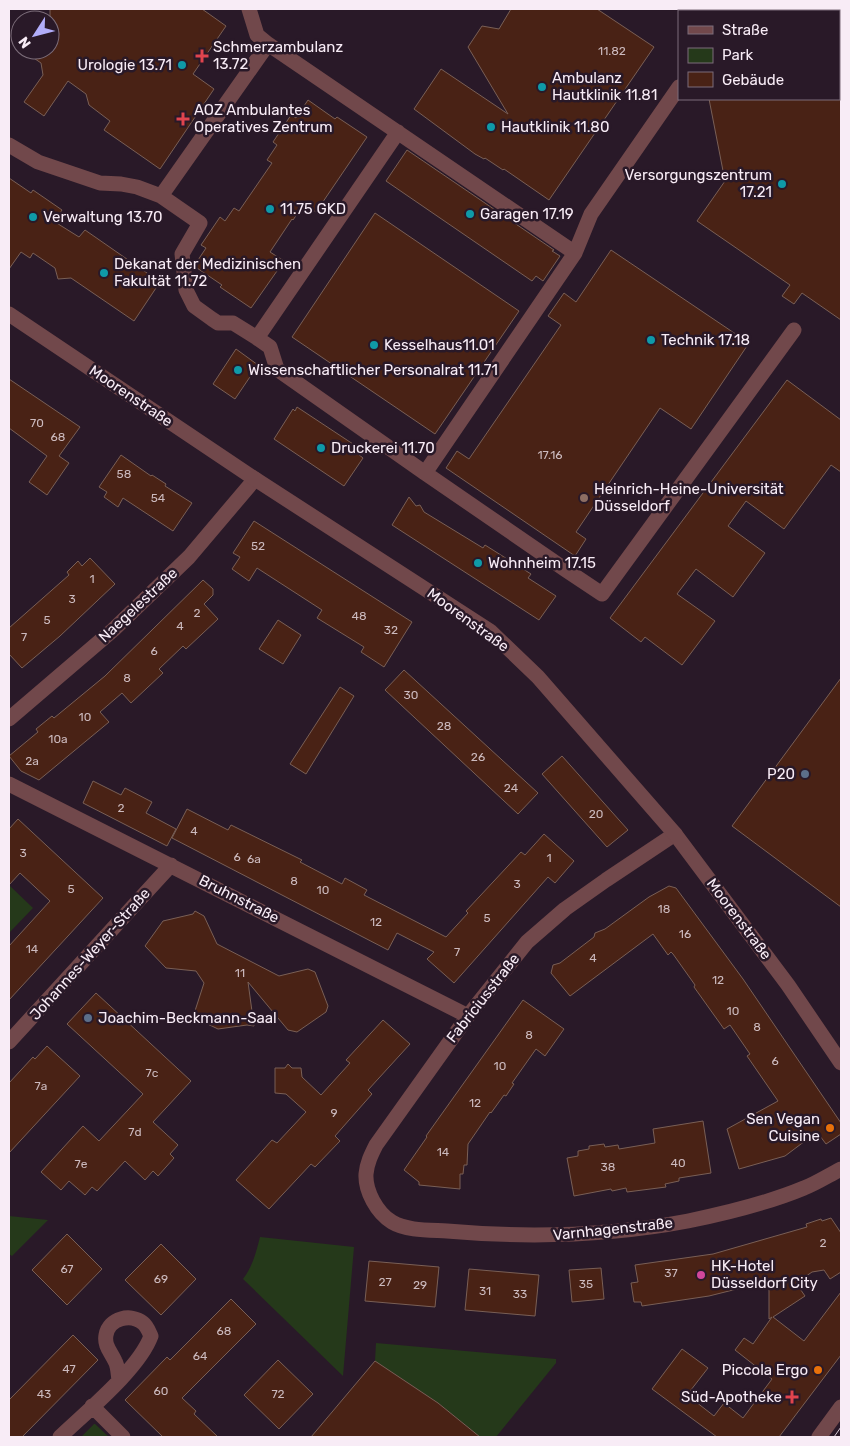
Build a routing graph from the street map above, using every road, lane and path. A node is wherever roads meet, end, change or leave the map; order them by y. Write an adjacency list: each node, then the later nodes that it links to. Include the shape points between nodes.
1 (249, 9): 2 (street, via 257,35)
2 (268, 44): 4 (street); 6 (street)
3 (678, 88): 7 (street, via 591,214)
4 (398, 132): 7 (street); 10 (street)
5 (9, 146): 6 (street, via 38,162 100,183 137,187)
6 (161, 196): 10 (street, via 200,223 182,254 186,290 194,306 218,323 233,323)
7 (575, 253): 11 (street)
8 (9, 314): 12 (street, Moorenstraße)
9 (794, 330): 11 (street, via 602,594)
10 (257, 338): 11 (street, via 270,347 277,369)
11 (425, 473)
12 (255, 479): 13 (street, Naegelestraße, via 182,564); 15 (street, Moorenstraße, via 490,631 538,677)
13 (9, 719)
14 (9, 784): 16 (street, Bruhnstraße)
15 (675, 834): 17 (street, Fabriciusstraße, via 565,909 527,942); 19 (street, Moorenstraße, via 788,985)
16 (171, 865): 17 (street, Bruhnstraße); 18 (street, Johannes-Weyer-Straße)
17 (468, 1016): 21 (street, Fabriciusstraße, via 368,1160 366,1175 370,1195)
18 (9, 1042)
19 (841, 1063)
20 (841, 1169): 21 (street, Varnhagenstraße, via 805,1188 745,1207 687,1221 623,1230 557,1236 489,1235 408,1227 392,1222)
21 (380, 1212)
22 (119, 1380): 23 (street)
23 (92, 1406): 25 (street); 26 (street)
24 (841, 1407): 27 (street)
25 (60, 1437)
26 (123, 1437)
27 (819, 1437)

